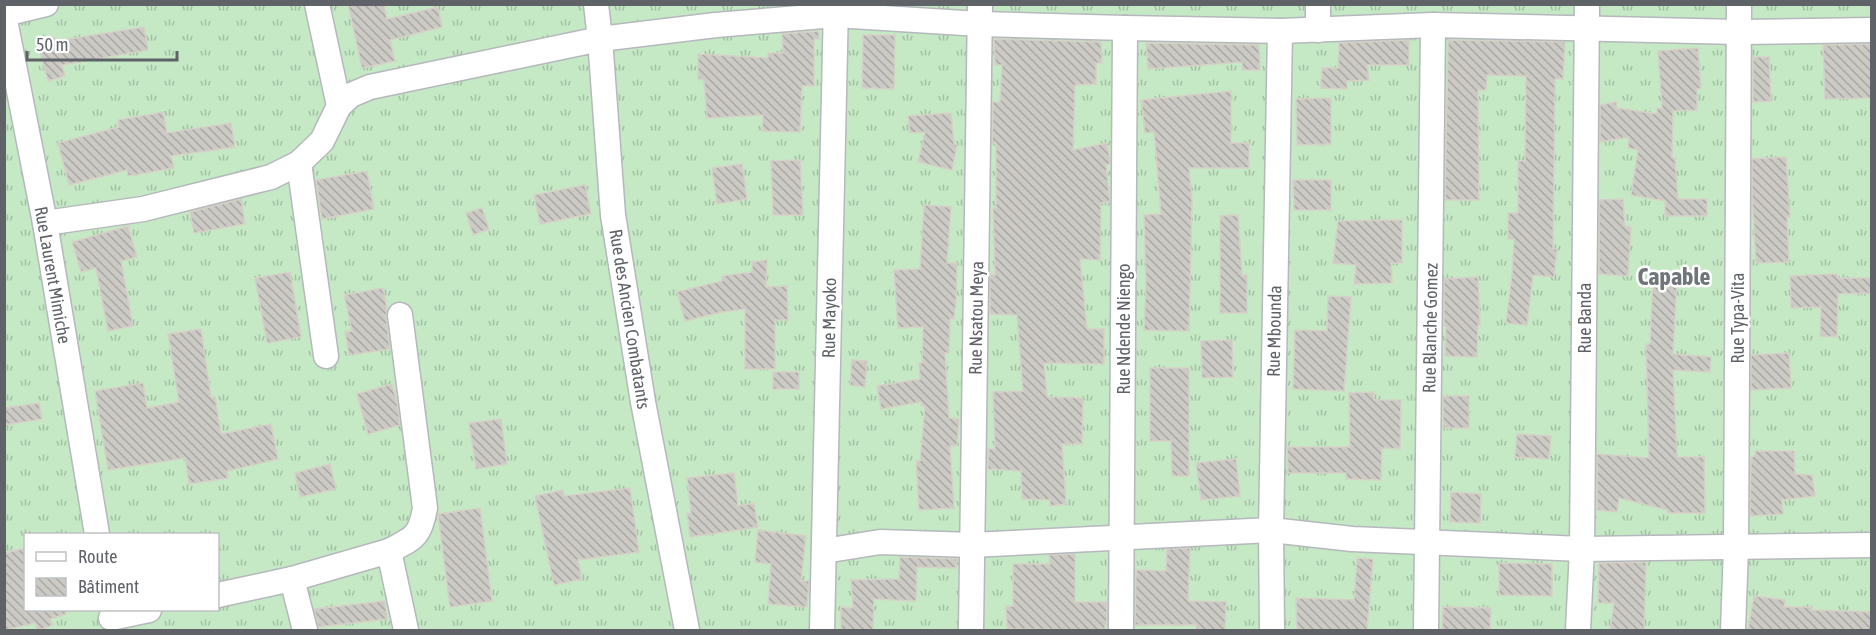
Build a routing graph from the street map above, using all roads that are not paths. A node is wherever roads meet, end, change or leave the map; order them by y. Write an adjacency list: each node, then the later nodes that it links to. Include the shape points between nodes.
1 (46, 4): 8 (street)
2 (317, 4): 17 (street)
3 (596, 4): 16 (street, Rue des Ancien Combatants)
4 (1318, 4): 12 (street)
5 (1739, 4): 15 (street, Rue Typa-Vita)
6 (835, 10): 7 (street); 16 (street); 31 (street, Rue Mayoko)
7 (980, 14): 11 (street); 26 (street, Rue Nsatou Meya)
8 (4, 15): 19 (street, Rue Laurent Mimiche)
9 (1587, 16): 10 (street); 15 (street); 29 (street, Rue Banda)
10 (1433, 25): 12 (street); 25 (street, Rue Blanche Gomez)
11 (1125, 28): 14 (street); 24 (street, Rue Ndende Niengo)
12 (1318, 30): 14 (street)
13 (1872, 30): 15 (street)
14 (1280, 31): 22 (street, Rue Mbounda)
15 (1739, 32): 28 (street, Rue Typa-Vita)
16 (600, 39): 17 (street, via 370,87 351,95); 38 (street, Rue des Ancien Combatants, via 613,215 643,402)
17 (339, 106): 18 (street, via 322,141)
18 (299, 163): 19 (street, via 271,177 143,209); 21 (street)
19 (45, 224): 23 (street, Rue Laurent Mimiche)
20 (400, 315): 30 (street, via 425,508 422,527 411,540)
21 (326, 356)
22 (1271, 530): 24 (street); 25 (street); 42 (street, Rue Mbounda)
23 (97, 533)
24 (1121, 537): 26 (street); 41 (street, Rue Ndende Niengo)
25 (1428, 542): 29 (street); 43 (street, Rue Blanche Gomez)
26 (972, 545): 31 (street, via 880,542); 40 (street, Rue Nsatou Meya)
27 (1872, 545): 28 (street)
28 (1736, 547): 29 (street); 45 (street, Rue Typa-Vita)
29 (1582, 549): 44 (street, Rue Banda)
30 (388, 551): 32 (street); 37 (street)
31 (824, 552): 39 (street, Rue Mayoko)
32 (292, 579): 33 (street); 36 (street)
33 (219, 595)
34 (141, 611): 35 (street)
35 (111, 619)
36 (305, 630)
37 (406, 630)
38 (687, 630)
39 (822, 630)
40 (971, 630)
41 (1121, 630)
42 (1272, 630)
43 (1426, 630)
44 (1578, 630)
45 (1733, 630)

